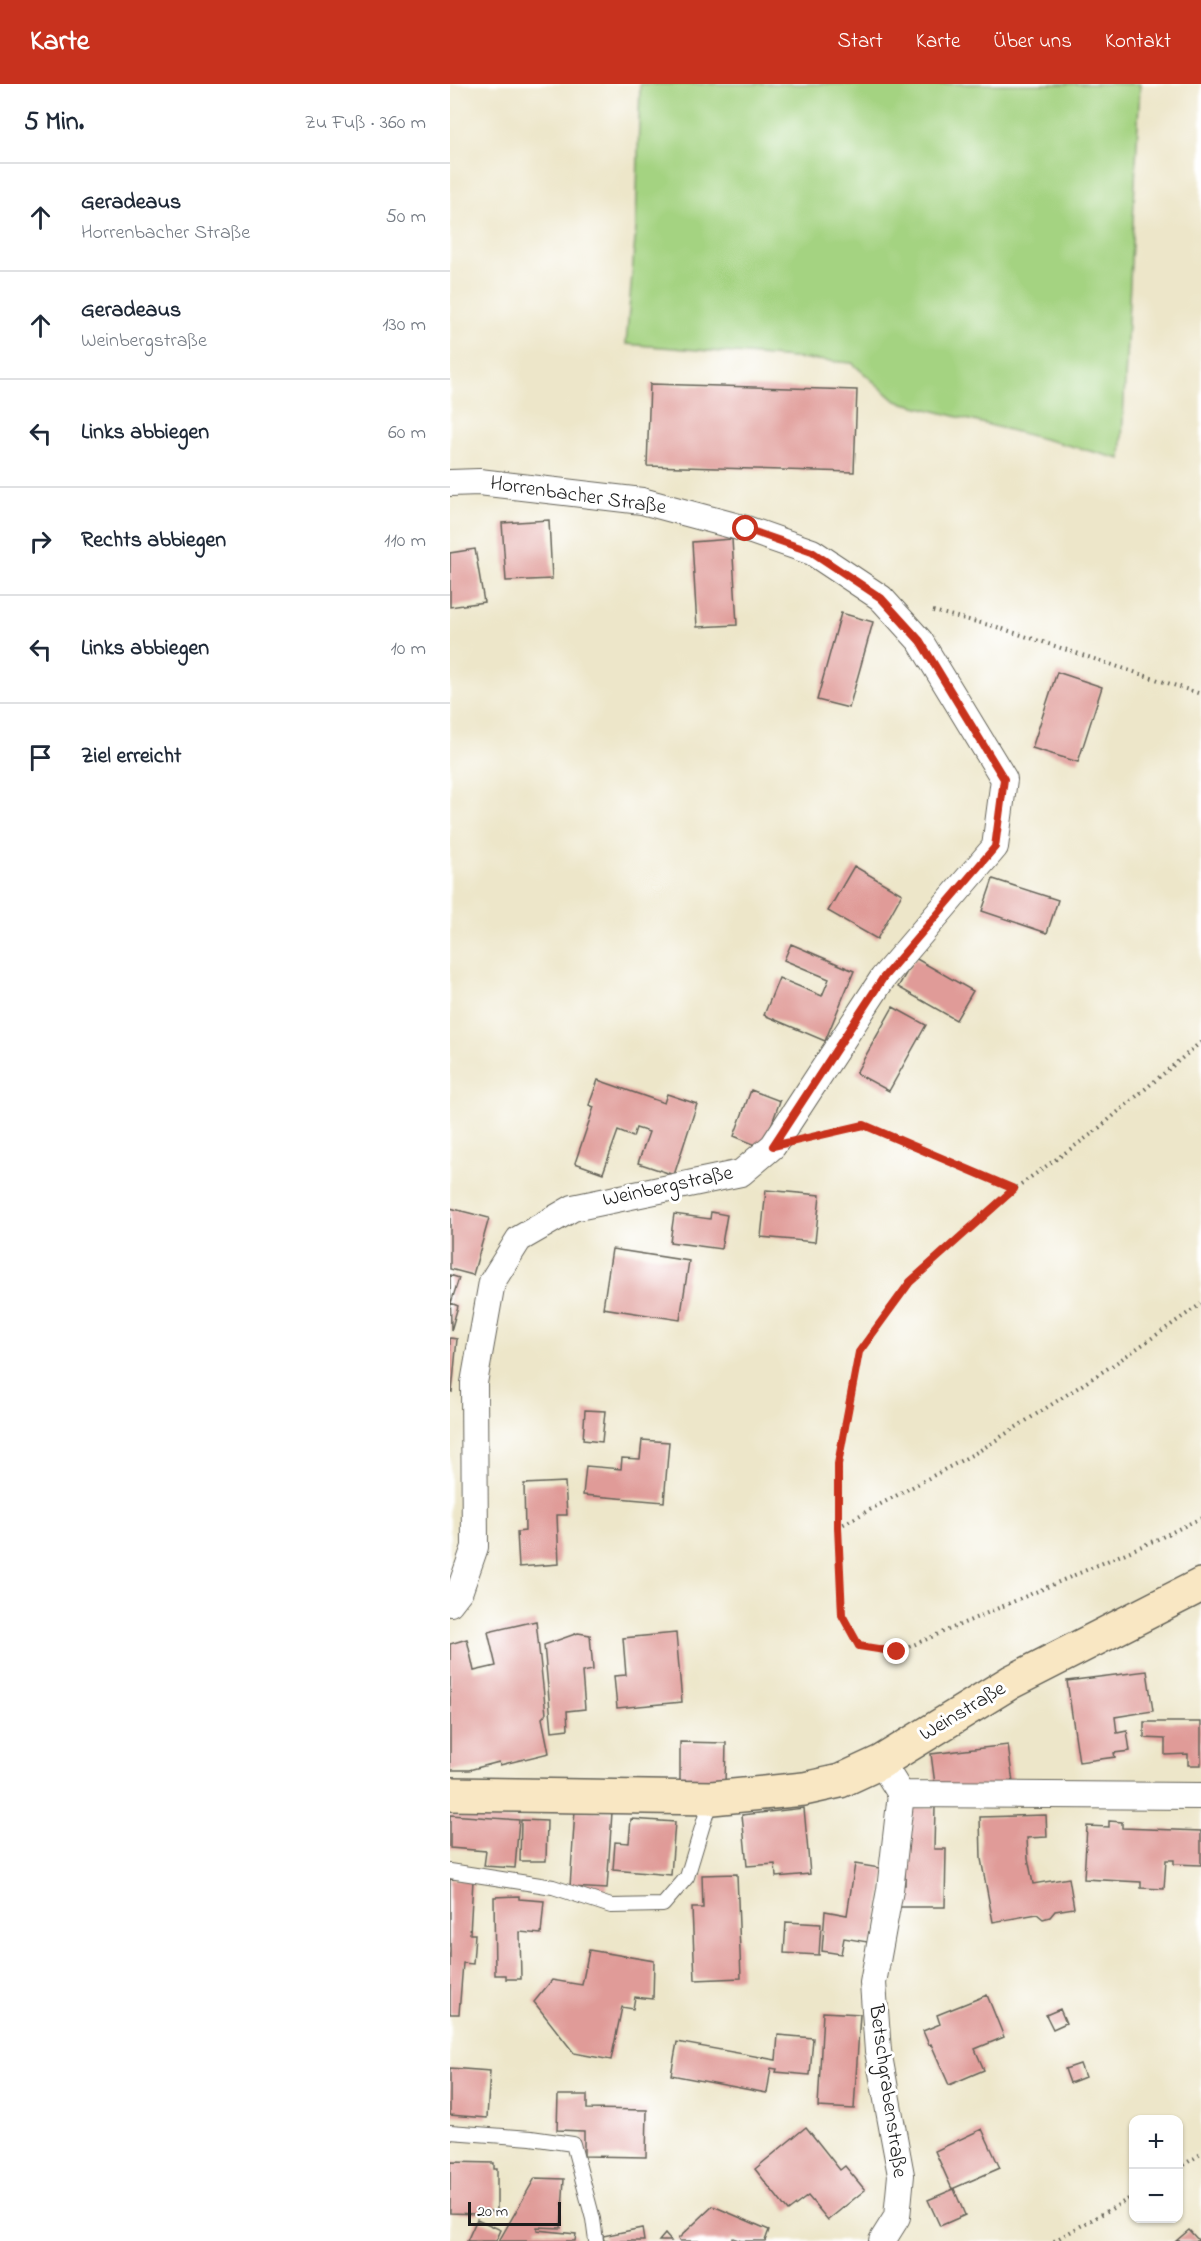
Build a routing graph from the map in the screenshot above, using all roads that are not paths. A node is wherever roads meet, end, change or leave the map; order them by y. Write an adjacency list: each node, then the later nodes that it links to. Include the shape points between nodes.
1 (450, 483): 2 (street, Horrenbacher Straße, via 479,482 642,501 746,529 812,552 881,598)
2 (920, 641): 4 (street, Weinbergstraße, via 1004,779 995,847 883,978 773,1146 741,1173 573,1208 519,1239 492,1282 474,1383 475,1547 460,1590)
3 (1201, 1585): 5 (main road, Weinstraße, via 1011,1682)
4 (450, 1603)
5 (881, 1762): 7 (street); 9 (main road, Weinstraße, via 840,1781 804,1789)
6 (450, 1794): 9 (main road, Weinstraße)
7 (901, 1794): 8 (street); 13 (street, Betschgrabenstraße, via 890,1890 873,1983 878,2051 901,2175 897,2217)
8 (1201, 1796)
9 (712, 1798): 10 (lane, via 687,1877 663,1905 611,1906 553,1887)
10 (450, 1871)
11 (450, 2133): 12 (lane, via 573,2144)
12 (596, 2241)
13 (882, 2241)

